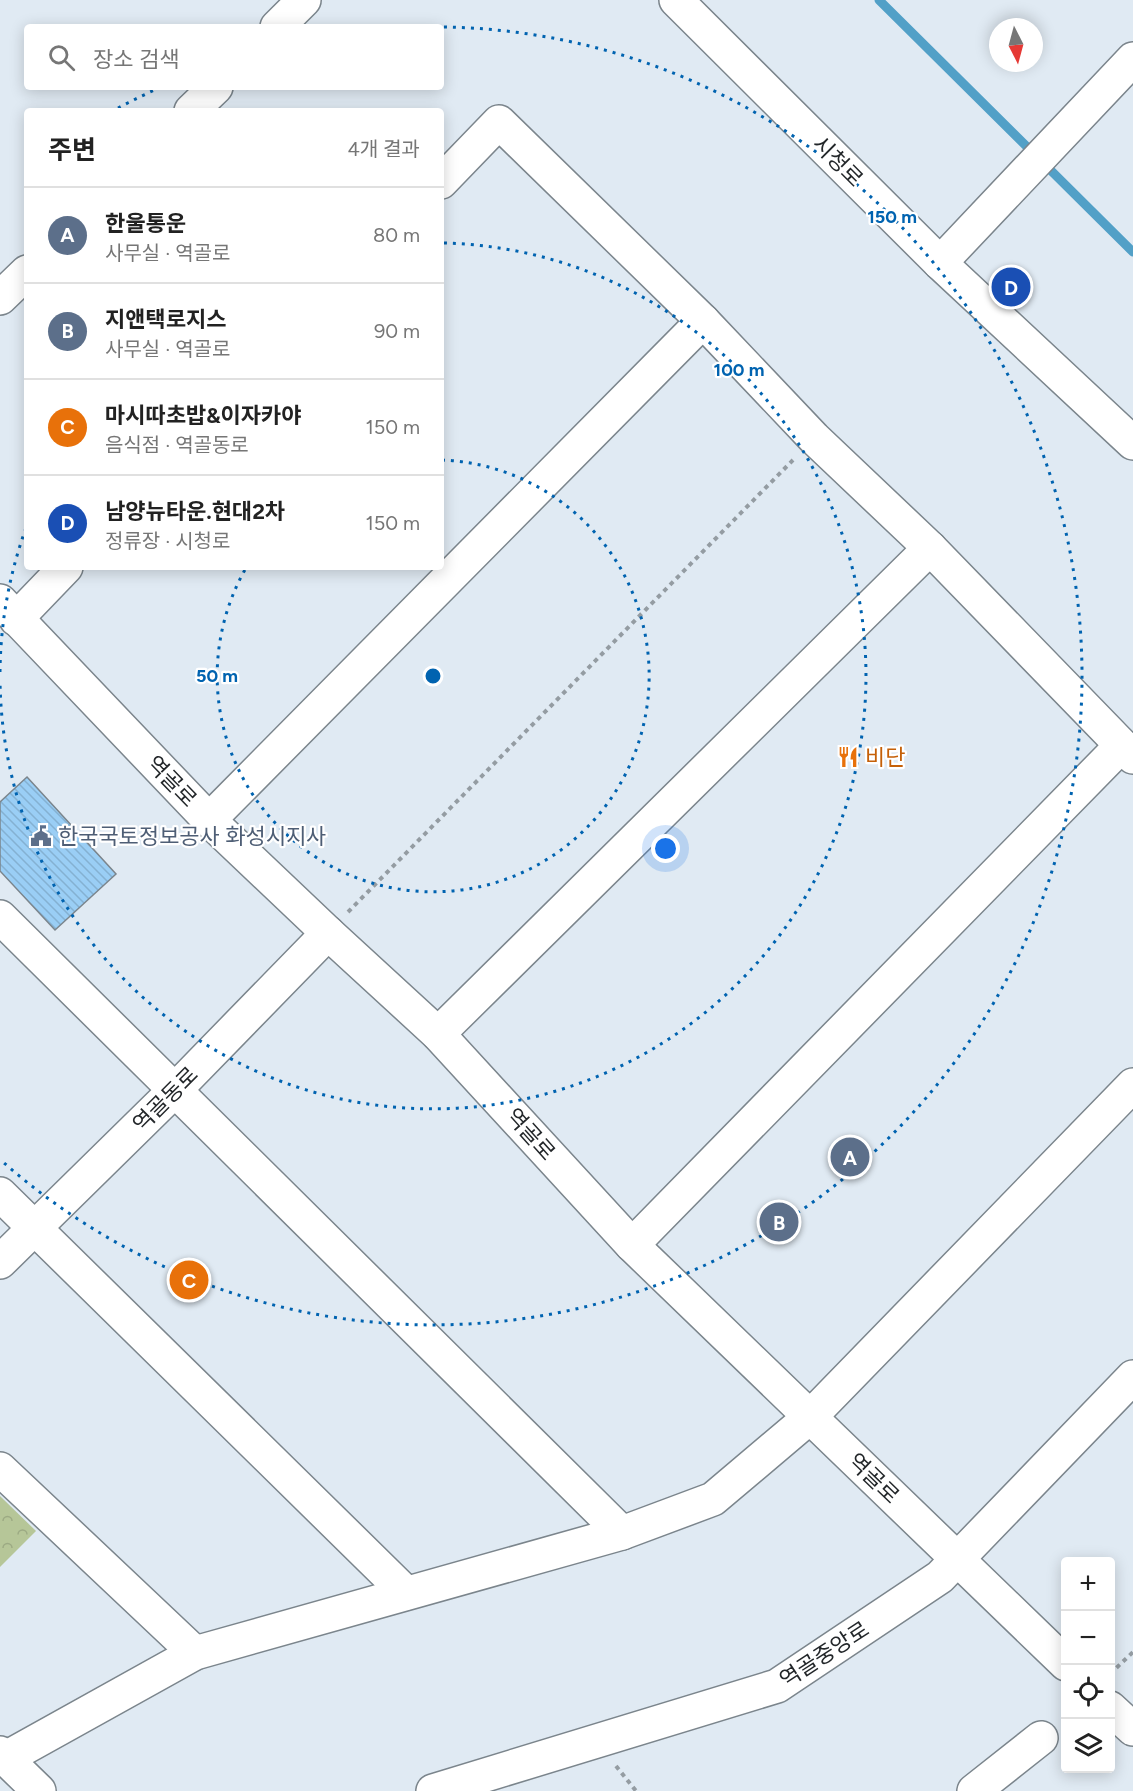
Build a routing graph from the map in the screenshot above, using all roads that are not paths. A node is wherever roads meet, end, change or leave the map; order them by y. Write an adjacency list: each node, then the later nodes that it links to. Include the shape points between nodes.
1 (304, 0): 3 (street)
2 (676, 0): 8 (street, 시청로)
3 (280, 24)
4 (1133, 59): 8 (street)
5 (213, 90): 6 (street)
6 (194, 108)
7 (444, 179): 11 (street, via 499,122)
8 (940, 263): 12 (street, 시청로)
9 (24, 275): 10 (street)
10 (0, 298)
11 (703, 321): 13 (street, via 814,438); 17 (street)
12 (1133, 443)
13 (930, 548): 16 (street); 20 (street)
14 (62, 570): 15 (street)
15 (8, 610): 17 (street, 역골로)
16 (1127, 752): 25 (street)
17 (209, 820): 19 (street, 역골로)
18 (0, 917): 22 (street)
19 (328, 933): 20 (street, 역골로); 22 (street, 역골동로)
20 (438, 1034): 25 (street, 역골로)
21 (1133, 1085): 28 (street)
22 (175, 1090): 24 (street, 역골동로); 30 (street)
23 (0, 1194): 24 (street)
24 (34, 1229): 26 (street, 역골동로); 32 (street)
25 (632, 1245): 28 (street, 역골로)
26 (0, 1262)
27 (1133, 1377): 31 (street, 역골중앙로)
28 (810, 1417): 30 (street, via 713,1499); 31 (street, 역골로)
29 (0, 1469): 33 (street)
30 (622, 1533): 32 (street)
31 (958, 1559): 34 (street, 역골로); 40 (street, 역골중앙로, via 940,1577 777,1686)
32 (406, 1593): 33 (street)
33 (195, 1653): 38 (street)
34 (1061, 1660)
35 (1115, 1713): 36 (street)
36 (1133, 1729)
37 (1041, 1738): 41 (street)
38 (3, 1755): 39 (street)
39 (39, 1791)
40 (433, 1791)
41 (974, 1791)

